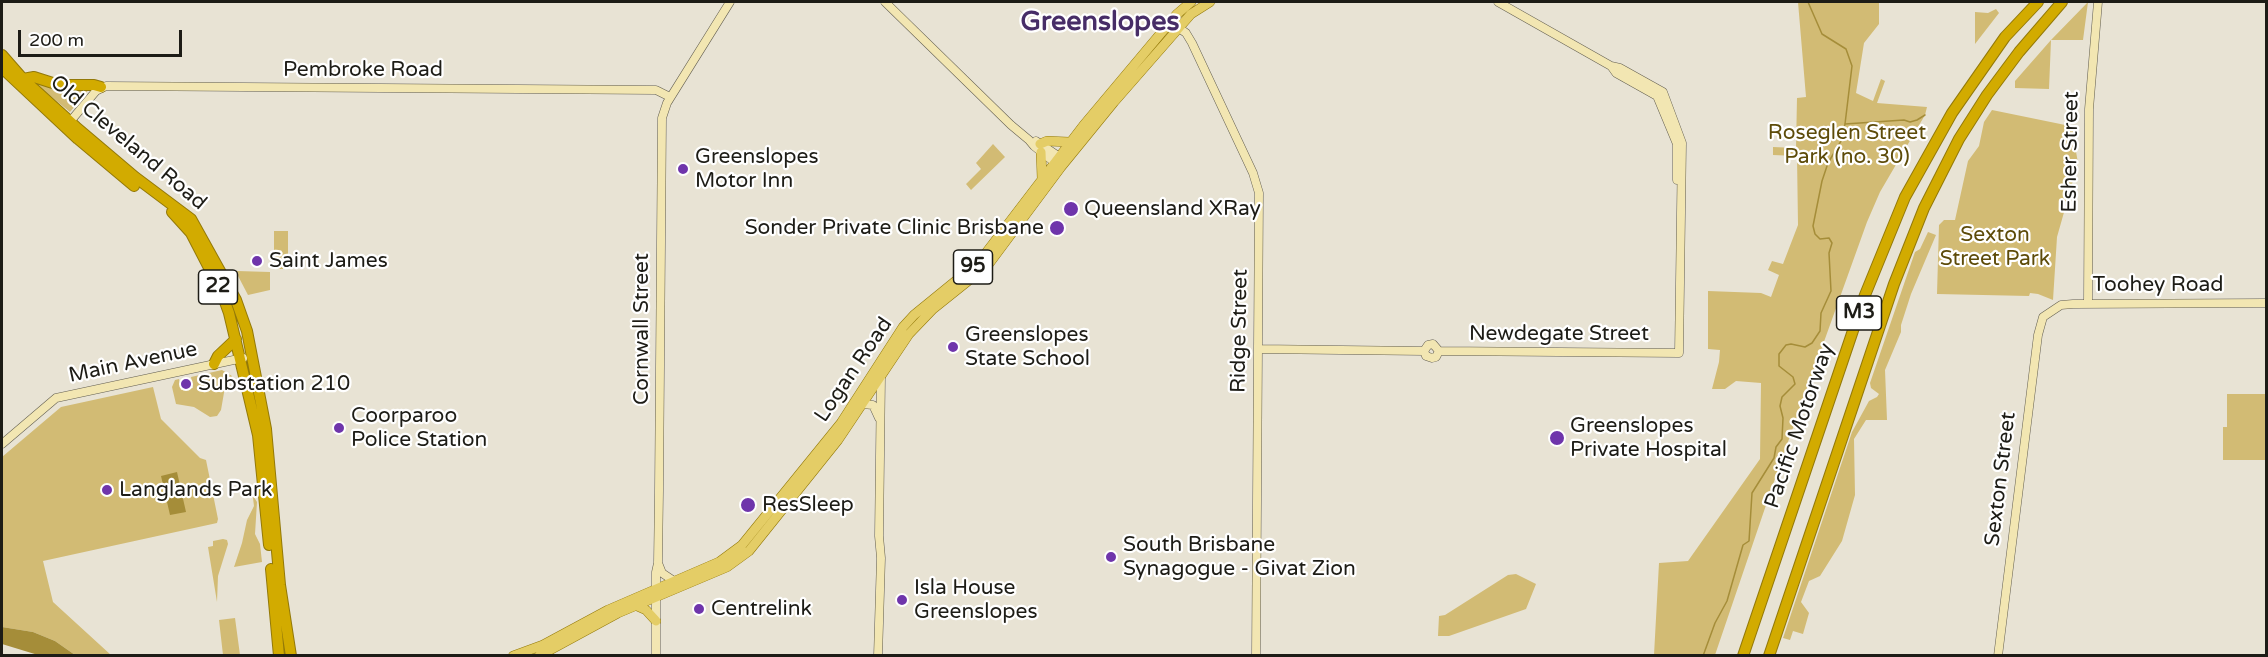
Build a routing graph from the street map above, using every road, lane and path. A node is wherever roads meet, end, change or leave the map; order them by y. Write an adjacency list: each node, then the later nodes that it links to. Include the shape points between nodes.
1 (730, 2): 15 (street, Cornwall Street)
2 (885, 2): 18 (street, via 1011,125)
3 (1191, 2): 9 (main road, Logan Road / 95)
4 (1210, 2): 10 (main road, Logan Road / 95, via 1194,11)
5 (1498, 2): 25 (street, Newdegate Street, via 1665,94 1683,147 1679,353 1438,351 1432,344 1424,351)
6 (2038, 2): 44 (highway, Pacific Motorway / M3, via 2006,37 1952,112 1900,208 1865,295)
7 (2062, 2): 45 (highway, Pacific Motorway / M3, via 1987,95 1955,146 1924,208 1894,284)
8 (2098, 2): 22 (street, Esher Street, via 2089,109)
9 (1167, 25): 10 (main road); 17 (main road, Logan Road / 95)
10 (1179, 28): 19 (main road, Logan Road / 95); 25 (street, Ridge Street, via 1192,43 1258,189)
11 (2, 55): 13 (highway, Old Cleveland Road / 22)
12 (2, 68): 16 (highway, Old Cleveland Road / 22)
13 (23, 79): 14 (highway, via 34,77 59,85); 16 (highway, Old Cleveland Road / 22)
14 (101, 87): 15 (street, Pembroke Road, via 659,90); 16 (street)
15 (670, 97): 33 (street, Cornwall Street, via 661,123)
16 (67, 125): 24 (highway, Old Cleveland Road / 22, via 111,168 188,228 226,303); 26 (highway, Old Cleveland Road / 22, via 194,222 240,309)
17 (1069, 142): 18 (main road, via 1047,141); 19 (main road, Logan Road / 95)
18 (1041, 148): 19 (street); 20 (main road)
19 (1060, 162): 20 (main road, Logan Road / 95); 29 (main road, Logan Road / 95, via 988,265 920,321)
20 (1042, 179): 34 (main road, Logan Road / 95, via 979,262 903,327 841,423 746,542 724,559)
21 (2266, 303): 22 (street, Toohey Road)
22 (2088, 304): 23 (street, Toohey Road, via 2061,305)
23 (2050, 311): 46 (street, Sexton Street, via 2043,317 2037,335)
24 (236, 339): 27 (highway, Old Cleveland Road / 22); 28 (highway)
25 (1258, 349): 43 (street, Ridge Street)
26 (252, 356): 27 (street, Main Avenue); 38 (highway, Old Cleveland Road / 22, via 267,435)
27 (240, 358): 28 (street, Main Avenue); 38 (highway, Old Cleveland Road / 22, via 259,442)
28 (214, 364): 32 (street, Main Avenue, via 56,398)
29 (882, 375): 30 (main road, Logan Road / 95); 31 (street)
30 (862, 404): 31 (street, via 873,405); 35 (main road, Logan Road / 95, via 749,551 727,567)
31 (879, 419): 42 (street)
32 (2, 444)
33 (658, 563): 34 (street, via 664,575); 35 (street, Cornwall Street)
34 (674, 581): 35 (main road, Logan Road / 95)
35 (656, 593): 36 (main road, Logan Road / 95); 37 (street); 39 (main road, Logan Road / 95, via 608,610 543,645)
36 (636, 606): 37 (main road); 40 (main road, Logan Road / 95)
37 (656, 621): 41 (street)
38 (288, 655)
39 (513, 656)
40 (539, 656)
41 (656, 656)
42 (878, 656)
43 (1256, 656)
44 (1743, 656)
45 (1769, 656)
46 (1998, 656)

